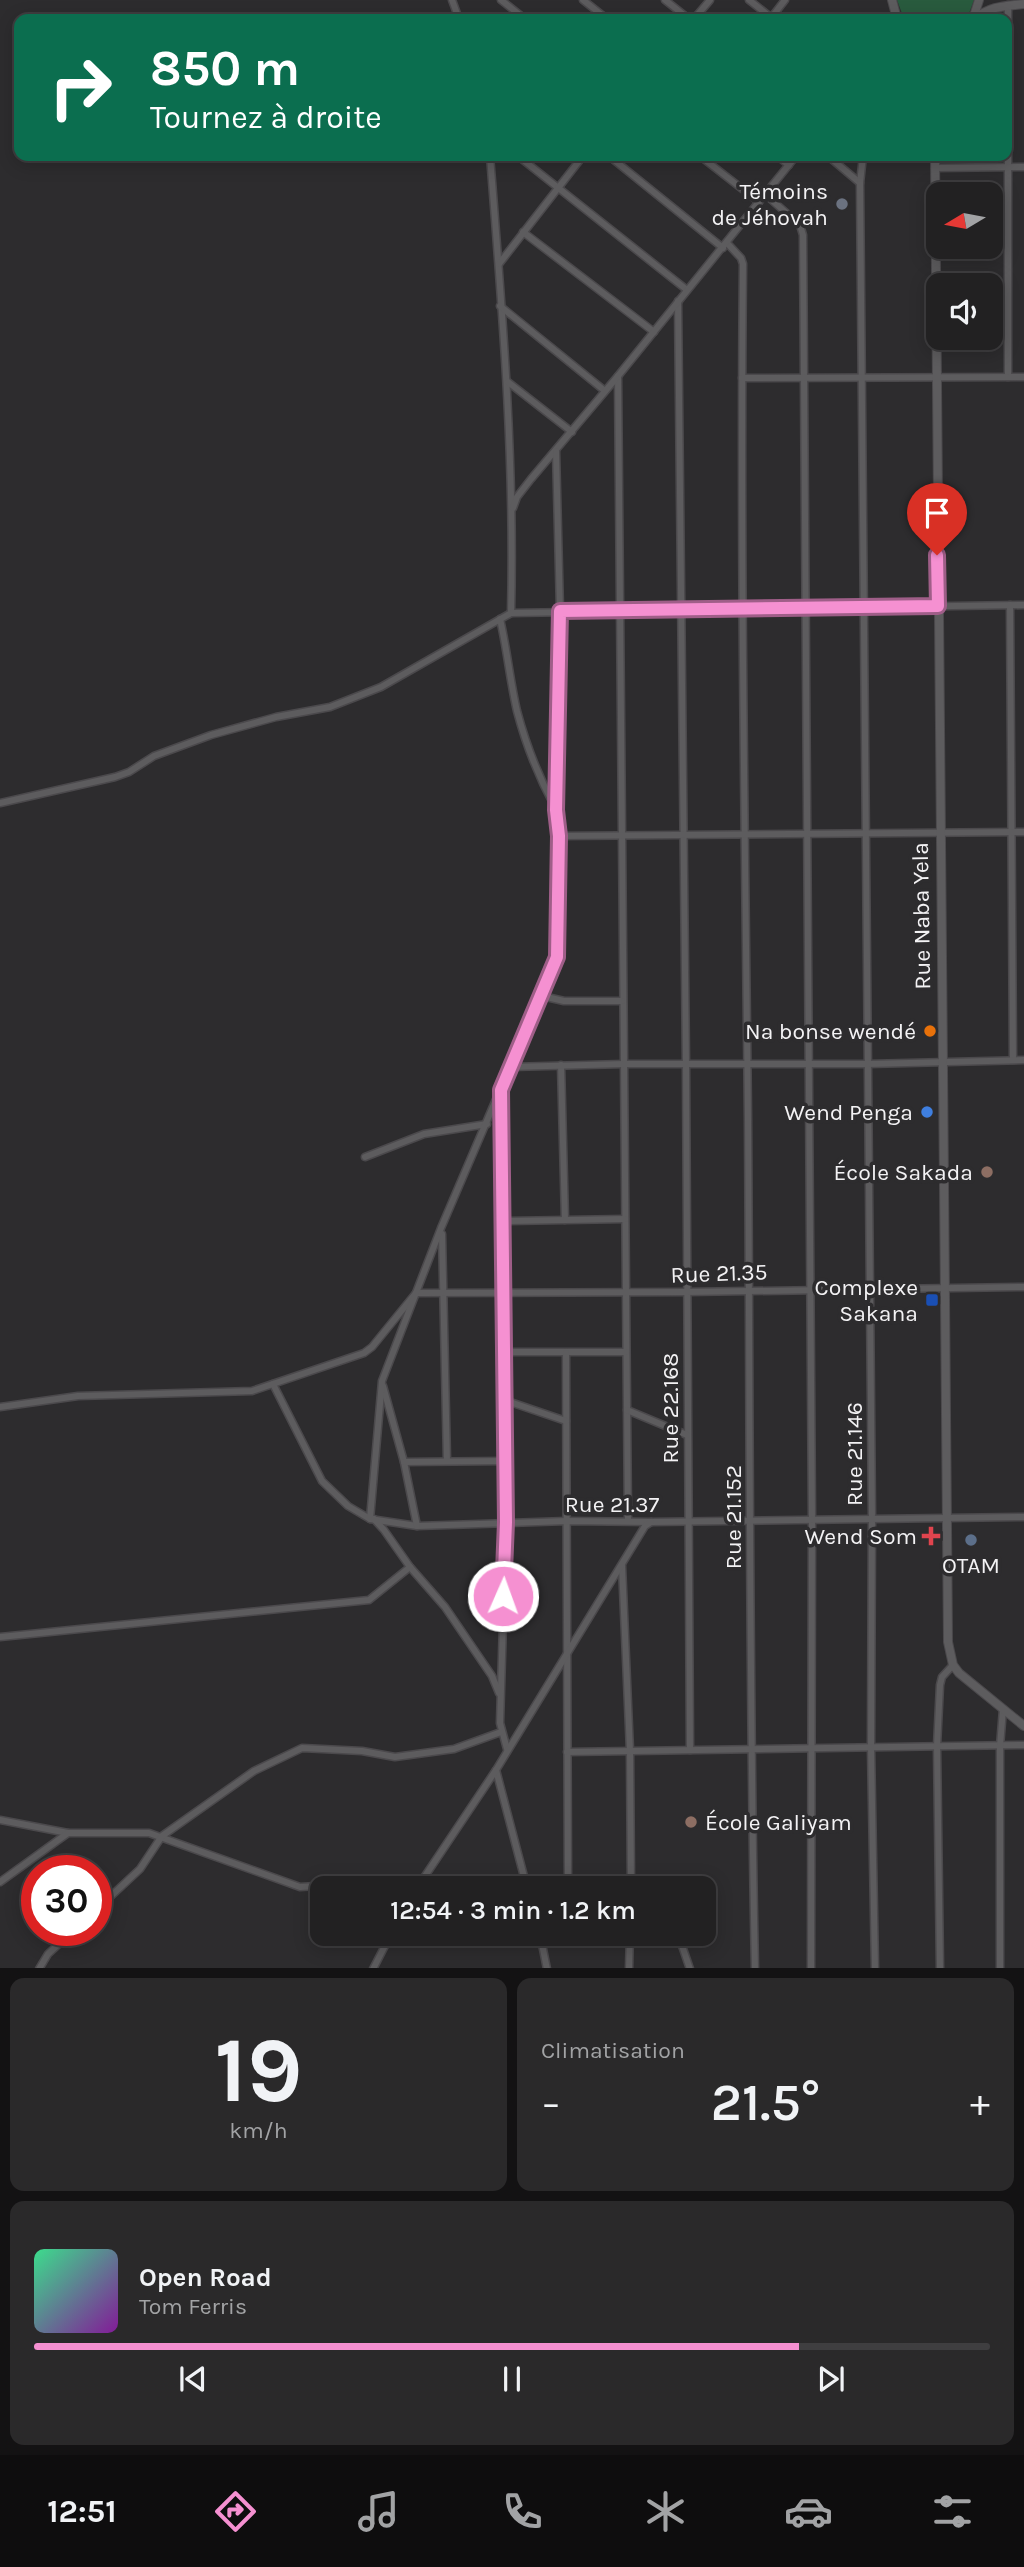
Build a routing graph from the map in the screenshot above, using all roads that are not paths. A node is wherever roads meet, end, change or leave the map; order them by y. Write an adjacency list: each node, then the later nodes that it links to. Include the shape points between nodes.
1 (501, 0): 8 (street)
2 (583, 0): 9 (street)
3 (665, 0): 10 (street)
4 (710, 0): 11 (street)
5 (749, 0): 12 (street)
6 (1008, 3): 7 (street); 13 (street)
7 (1024, 4)
8 (519, 14)
9 (601, 14)
10 (684, 14)
11 (696, 14)
12 (767, 14)
13 (982, 14)
14 (490, 161): 35 (street)
15 (525, 161): 30 (street)
16 (579, 161): 30 (street)
17 (616, 161): 34 (street)
18 (706, 161): 32 (street)
19 (784, 161): 25 (street)
20 (792, 161): 25 (street)
21 (834, 161): 29 (street)
22 (862, 161): 29 (street, Rue 21.146)
23 (935, 161): 28 (street, Rue Naba Yela)
24 (1007, 161): 26 (street)
25 (789, 165): 31 (street)
26 (1007, 167): 27 (street); 28 (street); 42 (street)
27 (1024, 167)
28 (935, 168): 41 (street, Rue Naba Yela)
29 (860, 183): 45 (street, Rue 21.146)
30 (559, 186): 33 (street); 36 (street)
31 (766, 195): 32 (street); 44 (street, via 803,229)
32 (759, 202): 34 (street)
33 (523, 232): 35 (street); 39 (street)
34 (725, 245): 36 (street); 46 (street, Rue 21.152, via 743,264)
35 (499, 264): 38 (street)
36 (687, 290): 37 (street)
37 (678, 301): 39 (street); 58 (street, Rue 22.168)
38 (500, 306): 47 (street); 48 (street)
39 (653, 332): 40 (street)
40 (618, 376): 48 (street); 59 (street)
41 (936, 377): 42 (street); 45 (street); 54 (street, Rue Naba Yela)
42 (1008, 377): 43 (street)
43 (1024, 377)
44 (803, 378): 45 (street); 46 (street); 57 (street)
45 (863, 378): 55 (street, Rue 21.146)
46 (742, 379): 56 (street, Rue 21.152)
47 (508, 382): 49 (street); 51 (street)
48 (605, 391): 49 (street)
49 (572, 432): 50 (street)
50 (556, 451): 51 (street, via 517,497); 60 (street)
51 (512, 513): 61 (street)
52 (1010, 605): 53 (street); 54 (street); 66 (street)
53 (1024, 605)
54 (938, 606): 55 (street); 65 (street, Rue Naba Yela)
55 (864, 607): 57 (street); 68 (street, Rue 21.146)
56 (743, 608): 57 (street); 58 (street); 69 (street, Rue 21.152)
57 (804, 608): 70 (street)
58 (682, 609): 59 (street); 72 (street, Rue 22.168)
59 (621, 610): 60 (street); 71 (street)
60 (560, 611): 61 (street); 64 (street)
61 (511, 612): 62 (street)
62 (500, 619): 63 (street, via 382,687 330,708 240,726 154,756 116,777); 64 (street, via 517,709 538,776)
63 (0, 803)
64 (556, 810): 73 (street)
65 (939, 832): 66 (street); 68 (street); 78 (street, Rue Naba Yela)
66 (1013, 832): 67 (street); 76 (street)
67 (1024, 832)
68 (866, 833): 70 (street); 80 (street, Rue 21.146)
69 (744, 834): 70 (street); 72 (street); 82 (street, Rue 21.152)
70 (806, 834): 83 (street)
71 (623, 835): 72 (street); 73 (street); 75 (street)
72 (683, 835): 84 (street, Rue 22.168)
73 (559, 836): 74 (street, via 558,950)
74 (542, 996): 75 (street, via 564,1001); 85 (street)
75 (622, 1001): 79 (street)
76 (1013, 1060): 77 (street); 78 (street)
77 (1024, 1060)
78 (941, 1061): 80 (street); 93 (street, Rue Naba Yela)
79 (624, 1064): 81 (street); 84 (street); 89 (street)
80 (868, 1064): 83 (street); 95 (street, Rue 21.146)
81 (561, 1065): 85 (street); 90 (street)
82 (747, 1065): 83 (street); 84 (street); 97 (street, Rue 21.152)
83 (807, 1065): 96 (street)
84 (687, 1066): 98 (street, Rue 22.168)
85 (510, 1068): 86 (street)
86 (501, 1090): 87 (street); 91 (street)
87 (487, 1124): 88 (street, via 424,1134); 92 (street)
88 (365, 1157)
89 (625, 1219): 90 (street); 102 (street)
90 (565, 1220): 91 (street)
91 (503, 1221): 101 (street)
92 (441, 1228): 99 (street); 100 (street)
93 (945, 1287): 94 (street, Rue 21.35); 95 (street, Rue 21.35); 117 (street, Rue Naba Yela)
94 (1024, 1287)
95 (870, 1288): 96 (street, Rue 21.35); 119 (street, Rue 21.146)
96 (809, 1289): 97 (street, Rue 21.35); 121 (street)
97 (749, 1290): 98 (street, Rue 21.35); 124 (street, Rue 21.152)
98 (687, 1292): 102 (street, Rue 21.35); 112 (street, Rue 22.168)
99 (416, 1293): 100 (street, Rue 21.35); 106 (street); 107 (street, via 364,1353)
100 (443, 1293): 101 (street, Rue 21.35); 113 (street)
101 (503, 1293): 102 (street, Rue 21.35); 103 (street)
102 (626, 1293): 104 (street)
103 (504, 1352): 105 (street); 108 (street)
104 (626, 1352): 105 (street); 110 (street)
105 (566, 1353): 111 (street)
106 (382, 1381): 115 (street); 118 (street)
107 (273, 1384): 109 (street, via 252,1391 78,1396); 118 (street, Rue 21.37, via 321,1481 348,1507)
108 (504, 1400): 111 (street); 114 (street)
109 (0, 1407)
110 (627, 1410): 112 (street); 120 (street)
111 (566, 1421): 122 (street)
112 (687, 1435): 123 (street, Rue 22.168)
113 (447, 1461): 114 (street); 115 (street)
114 (505, 1461): 125 (street)
115 (404, 1462): 127 (street)
116 (1024, 1517): 117 (street, Rue 21.37)
117 (948, 1518): 119 (street, Rue 21.37); 132 (street, Rue Naba Yela, via 948,1642)
118 (372, 1519): 127 (street, Rue 21.37); 129 (street)
119 (872, 1519): 121 (street, Rue 21.37); 141 (street, Rue 21.146)
120 (628, 1520): 122 (street, Rue 21.37); 126 (street, Rue 21.37)
121 (811, 1520): 124 (street, Rue 21.37); 140 (street)
122 (567, 1521): 125 (street, Rue 21.37); 131 (street)
123 (688, 1521): 124 (street, Rue 21.37); 126 (street, Rue 21.37); 144 (street, Rue 22.168)
124 (751, 1521): 143 (street, Rue 21.152)
125 (506, 1522): 127 (street, Rue 21.37); 133 (street)
126 (651, 1522): 128 (street)
127 (417, 1526)
128 (622, 1564): 131 (street); 145 (street)
129 (410, 1567): 130 (street, via 369,1600); 133 (street, via 445,1607)
130 (0, 1637)
131 (567, 1654): 142 (street); 146 (street)
132 (953, 1665): 134 (street); 138 (street, via 940,1685)
133 (500, 1695): 136 (street)
134 (1003, 1709): 135 (street); 139 (street)
135 (1024, 1726)
136 (501, 1732): 142 (street); 150 (street, via 454,1749 395,1757 302,1748 254,1772)
137 (1024, 1745): 139 (street)
138 (937, 1746): 139 (street); 141 (street); 171 (street)
139 (1000, 1746): 172 (street)
140 (812, 1748): 141 (street); 143 (street); 169 (street)
141 (871, 1748): 170 (street, Rue 21.146)
142 (507, 1749): 147 (street)
143 (751, 1749): 144 (street); 168 (street, Rue 21.152)
144 (690, 1750): 145 (street)
145 (630, 1751): 146 (street); 154 (street)
146 (567, 1752): 153 (street)
147 (496, 1770): 151 (street); 152 (street)
148 (0, 1820): 149 (street)
149 (68, 1833): 150 (street); 155 (street)
150 (162, 1836): 156 (street, via 300,1887); 157 (street, via 139,1869)
151 (425, 1876)
152 (524, 1876)
153 (568, 1876)
154 (631, 1876)
155 (0, 1882)
156 (310, 1886)
157 (112, 1895)
158 (57, 1946): 163 (street)
159 (385, 1946): 164 (street)
160 (542, 1946): 165 (street)
161 (630, 1946): 166 (street)
162 (682, 1946): 167 (street)
163 (40, 1968)
164 (374, 1968)
165 (547, 1968)
166 (629, 1968)
167 (690, 1968)
168 (755, 1968)
169 (811, 1968)
170 (875, 1968)
171 (940, 1968)
172 (1000, 1968)

